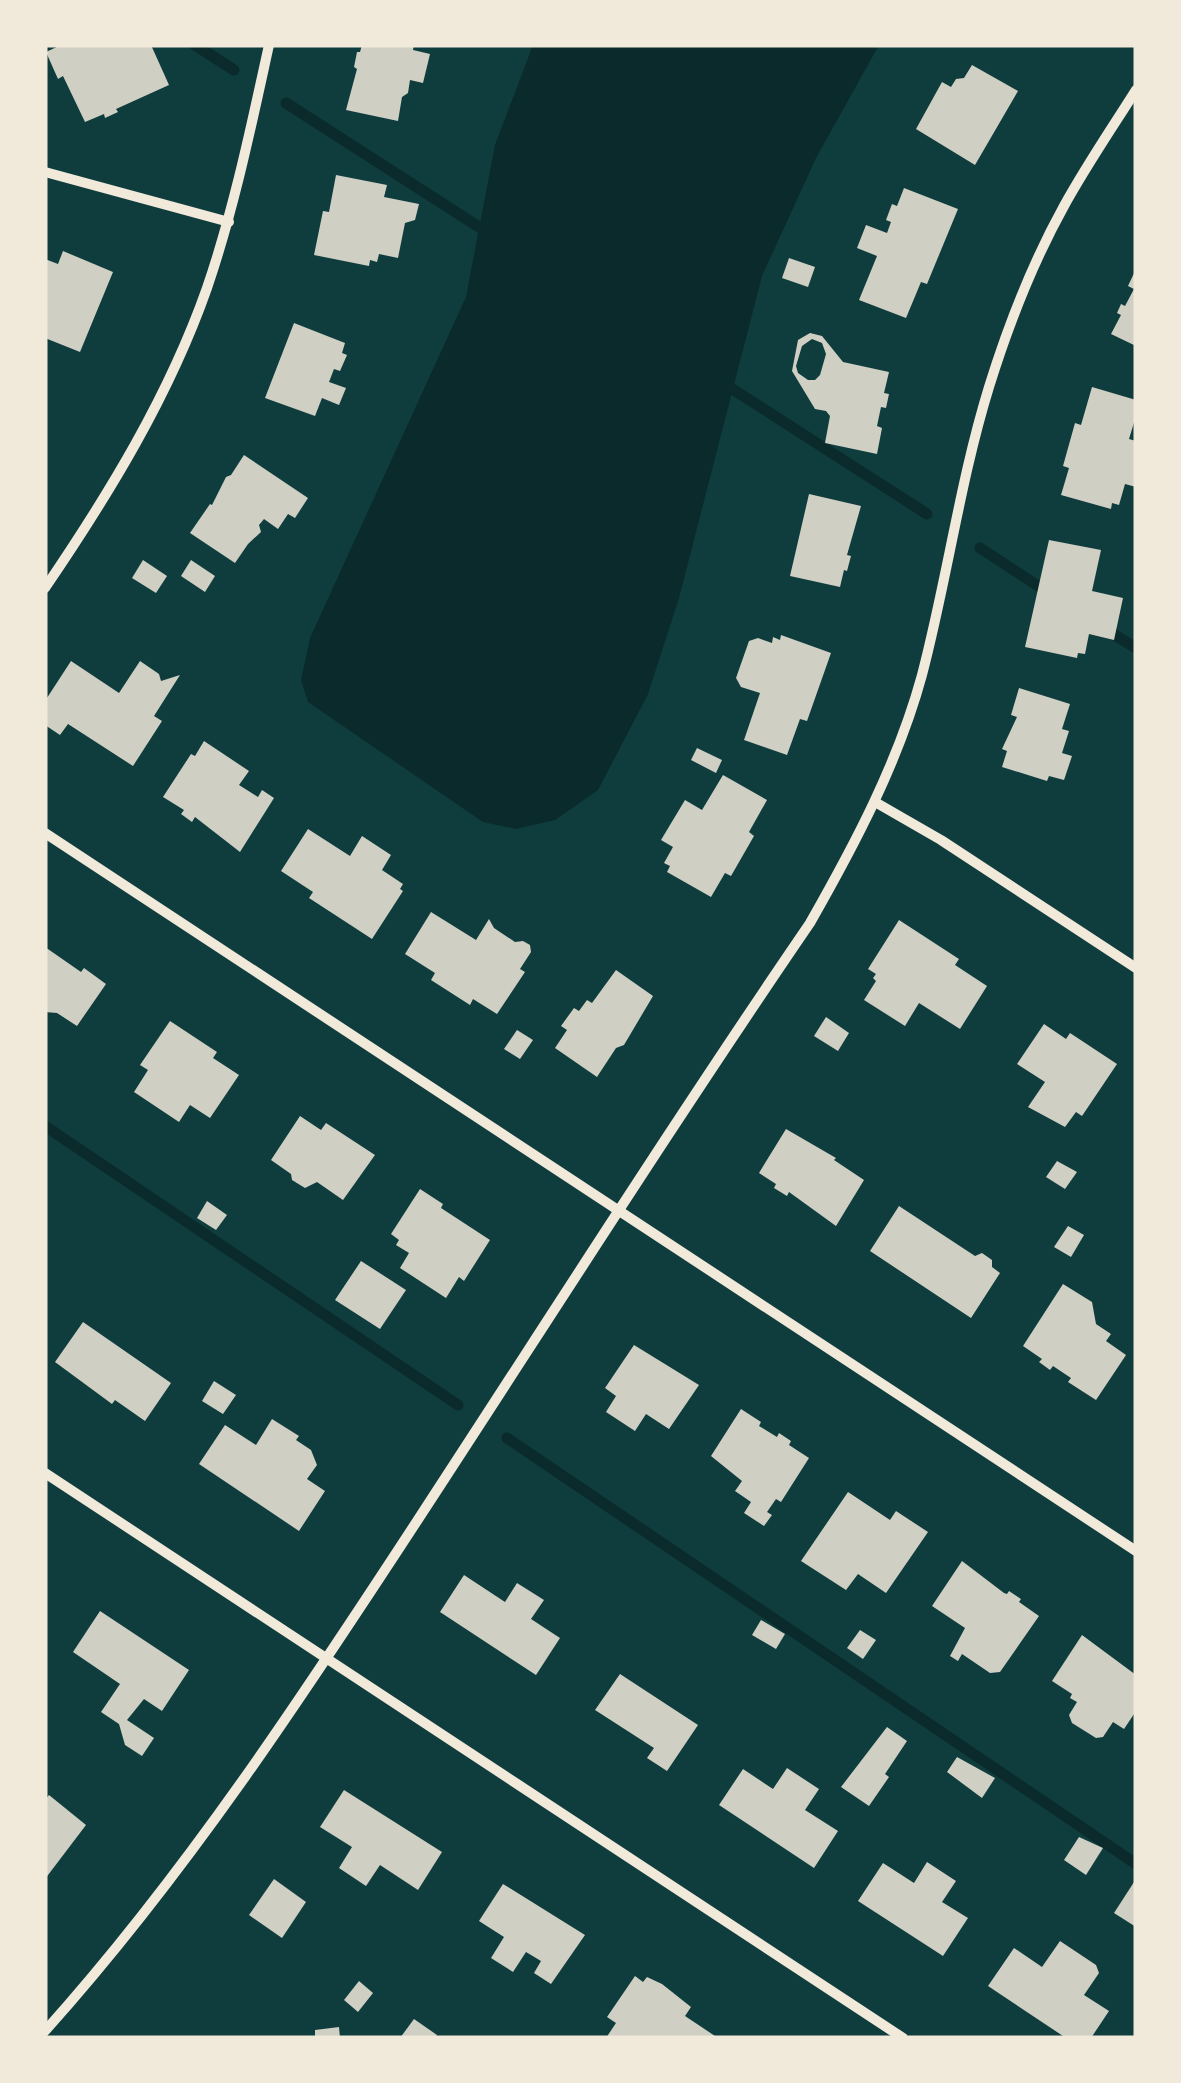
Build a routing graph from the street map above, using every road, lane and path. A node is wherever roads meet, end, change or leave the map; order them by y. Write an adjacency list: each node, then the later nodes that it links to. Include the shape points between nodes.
1 (269, 45): 4 (street)
2 (1136, 90): 6 (street, via 1042,249 988,388 921,677)
3 (45, 172): 4 (street)
4 (229, 222): 5 (street, via 146,428)
5 (45, 588)
6 (874, 802): 8 (street); 9 (street, via 810,923)
7 (45, 833): 9 (street)
8 (1136, 968)
9 (621, 1211): 11 (street); 12 (street)
10 (45, 1474): 12 (street)
11 (1136, 1551)
12 (327, 1658): 13 (street, via 178,1868); 14 (street)
13 (45, 2031)
14 (904, 2038)

